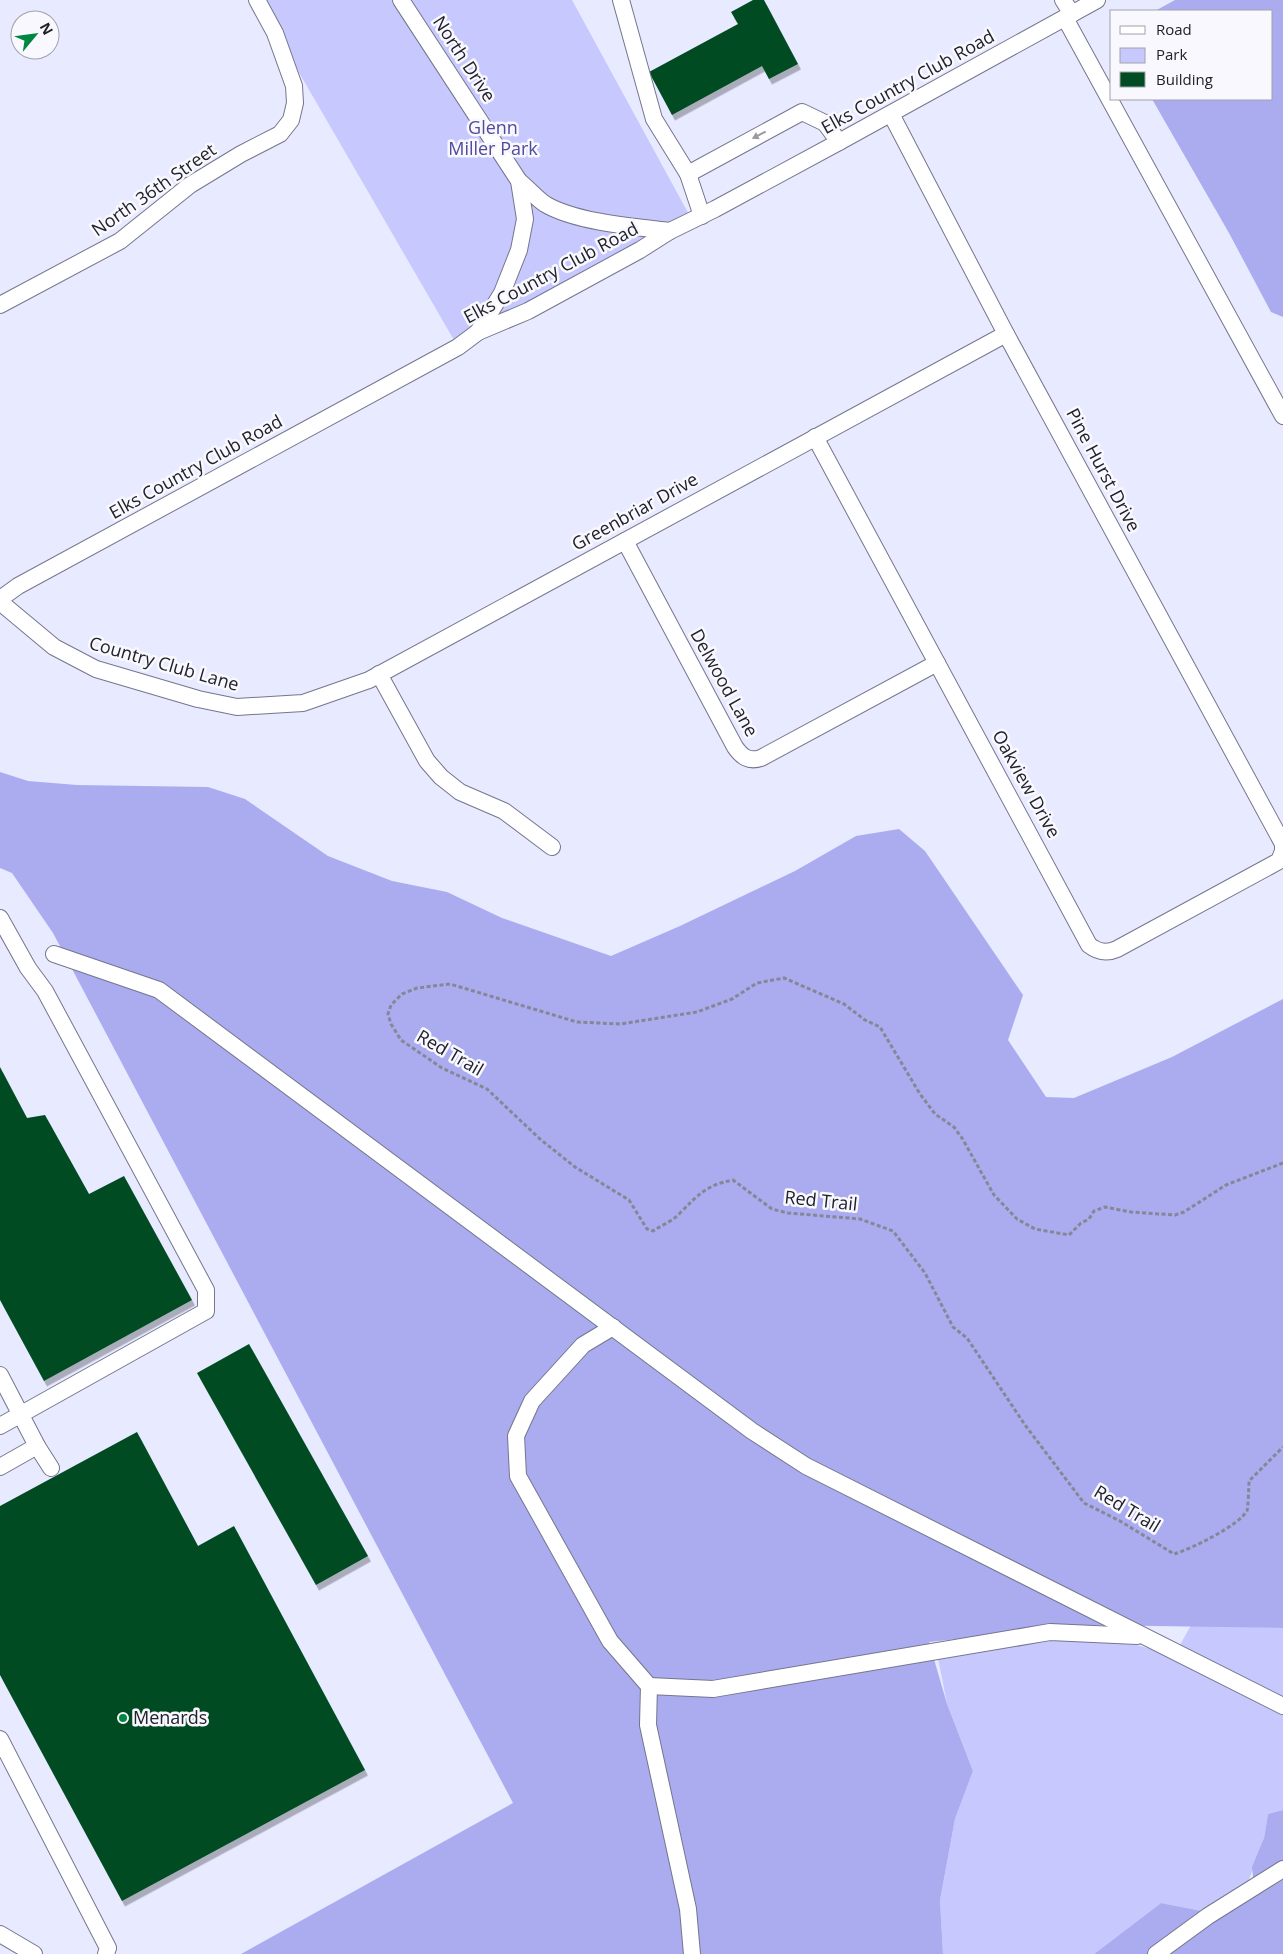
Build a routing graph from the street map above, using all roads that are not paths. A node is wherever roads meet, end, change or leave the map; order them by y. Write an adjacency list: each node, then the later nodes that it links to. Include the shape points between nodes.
1 (257, 0): 14 (street, North 36th Street, via 275,33 294,86 295,103 286,127 280,134 190,185 120,241)
2 (401, 0): 11 (street, North Drive)
3 (621, 0): 10 (street, via 654,119)
4 (1097, 0): 5 (street, Elks Country Club Road)
5 (1067, 11): 6 (street); 8 (street, Elks Country Club Road)
6 (1110, 92)
7 (1114, 100): 17 (street)
8 (891, 114): 9 (street, Elks Country Club Road); 16 (street, Pine Hurst Drive)
9 (839, 142): 10 (street, one-way to 10, via 825,123 802,112); 12 (street, Elks Country Club Road)
10 (688, 174): 12 (street)
11 (520, 180): 13 (street, via 544,203 564,213); 15 (street, North Drive, via 525,219 519,250 502,293)
12 (702, 216): 13 (street, Elks Country Club Road)
13 (670, 231): 15 (street, Elks Country Club Road, via 528,311)
14 (0, 305)
15 (478, 332): 20 (street, Elks Country Club Road, via 458,347 18,586)
16 (1006, 334): 18 (street, Greenbriar Drive); 24 (street, Pine Hurst Drive)
17 (1283, 416)
18 (815, 438): 19 (street, Greenbriar Drive); 21 (street, Oakview Drive)
19 (625, 541): 21 (street, Delwood Lane, via 735,747 749,760 761,758); 22 (street, Greenbriar Drive)
20 (0, 600): 23 (street, Country Club Lane, via 54,647 96,669 227,705 250,708)
21 (937, 664): 24 (street, Oakview Drive, via 1089,945 1096,950 1109,952 1117,949 1275,864 1283,851)
22 (379, 674): 23 (street, Greenbriar Drive, via 328,696); 25 (street, via 427,761 441,777 460,792 504,811)
23 (276, 706)
24 (1282, 844)
25 (552, 847)
26 (0, 918): 30 (street, via 45,991 206,1290 206,1311)
27 (54, 954): 28 (street, via 159,990)
28 (613, 1327): 35 (street, via 752,1431 806,1466); 36 (street, via 583,1345 532,1401 516,1436 518,1476 610,1641)
29 (0, 1375): 30 (street)
30 (21, 1415): 31 (street); 32 (street)
31 (0, 1426)
32 (37, 1446): 33 (street); 34 (street)
33 (0, 1467)
34 (51, 1468)
35 (1144, 1636): 36 (street, via 1050,1632 713,1689); 37 (street)
36 (650, 1686): 43 (street, via 648,1725 688,1909)
37 (1283, 1706)
38 (0, 1739): 42 (street, via 108,1948)
39 (1283, 1869): 44 (street, via 1208,1916)
40 (0, 1934): 41 (street)
41 (34, 1954)
42 (106, 1954)
43 (692, 1954)
44 (1156, 1954)

